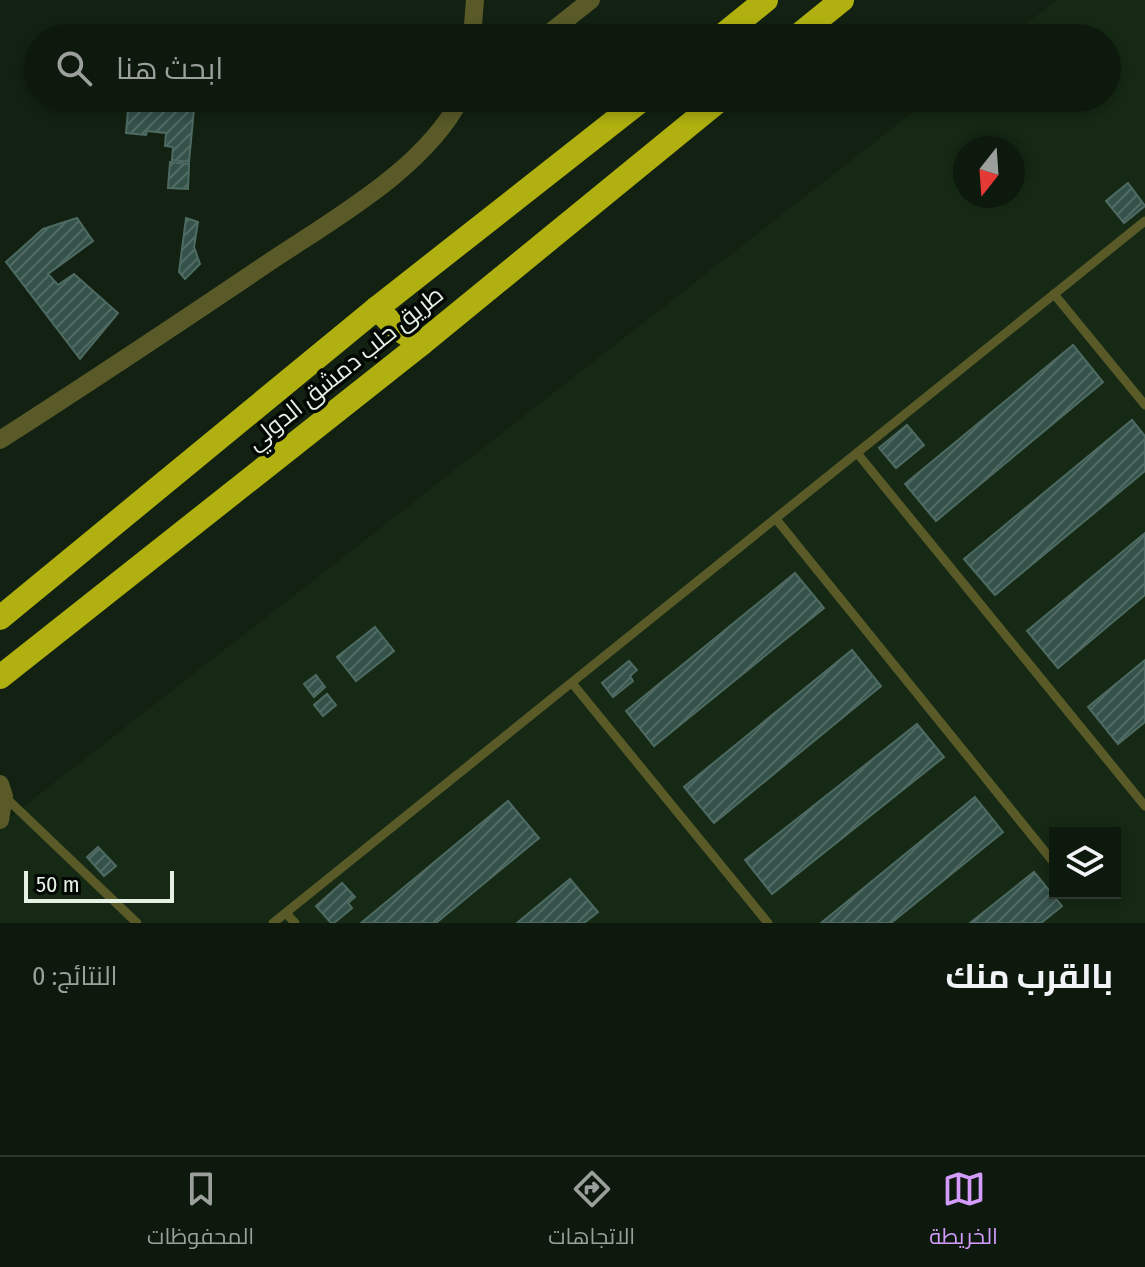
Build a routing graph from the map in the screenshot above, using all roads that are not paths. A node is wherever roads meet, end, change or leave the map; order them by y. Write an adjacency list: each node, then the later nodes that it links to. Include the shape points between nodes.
1 (475, 0): 5 (street)
2 (591, 0): 6 (street)
3 (766, 0): 7 (highway)
4 (842, 0): 8 (highway)
5 (473, 24)
6 (561, 24)
7 (736, 24)
8 (812, 24)
9 (454, 112): 13 (street)
10 (459, 112): 13 (street)
11 (626, 112): 16 (highway, طريق حلب دمشق الدولي)
12 (705, 112): 17 (highway, طريق حلب دمشق الدولي)
13 (451, 119): 19 (street, via 418,155 366,196)
14 (1145, 221): 15 (lane)
15 (1054, 294): 18 (lane); 20 (lane)
16 (377, 308): 17 (highway); 22 (highway, طريق حلب دمشق الدولي)
17 (421, 344): 23 (highway, طريق حلب دمشق الدولي)
18 (1145, 405)
19 (0, 440)
20 (857, 453): 21 (lane); 26 (lane)
21 (776, 519): 24 (lane); 28 (lane)
22 (0, 618)
23 (0, 677)
24 (572, 683): 29 (lane); 33 (lane)
25 (2, 790): 27 (street); 30 (lane)
26 (1145, 806)
27 (0, 820)
28 (1049, 857)
29 (286, 913): 31 (lane); 32 (lane)
30 (137, 923)
31 (273, 923)
32 (295, 923)
33 (768, 923)

